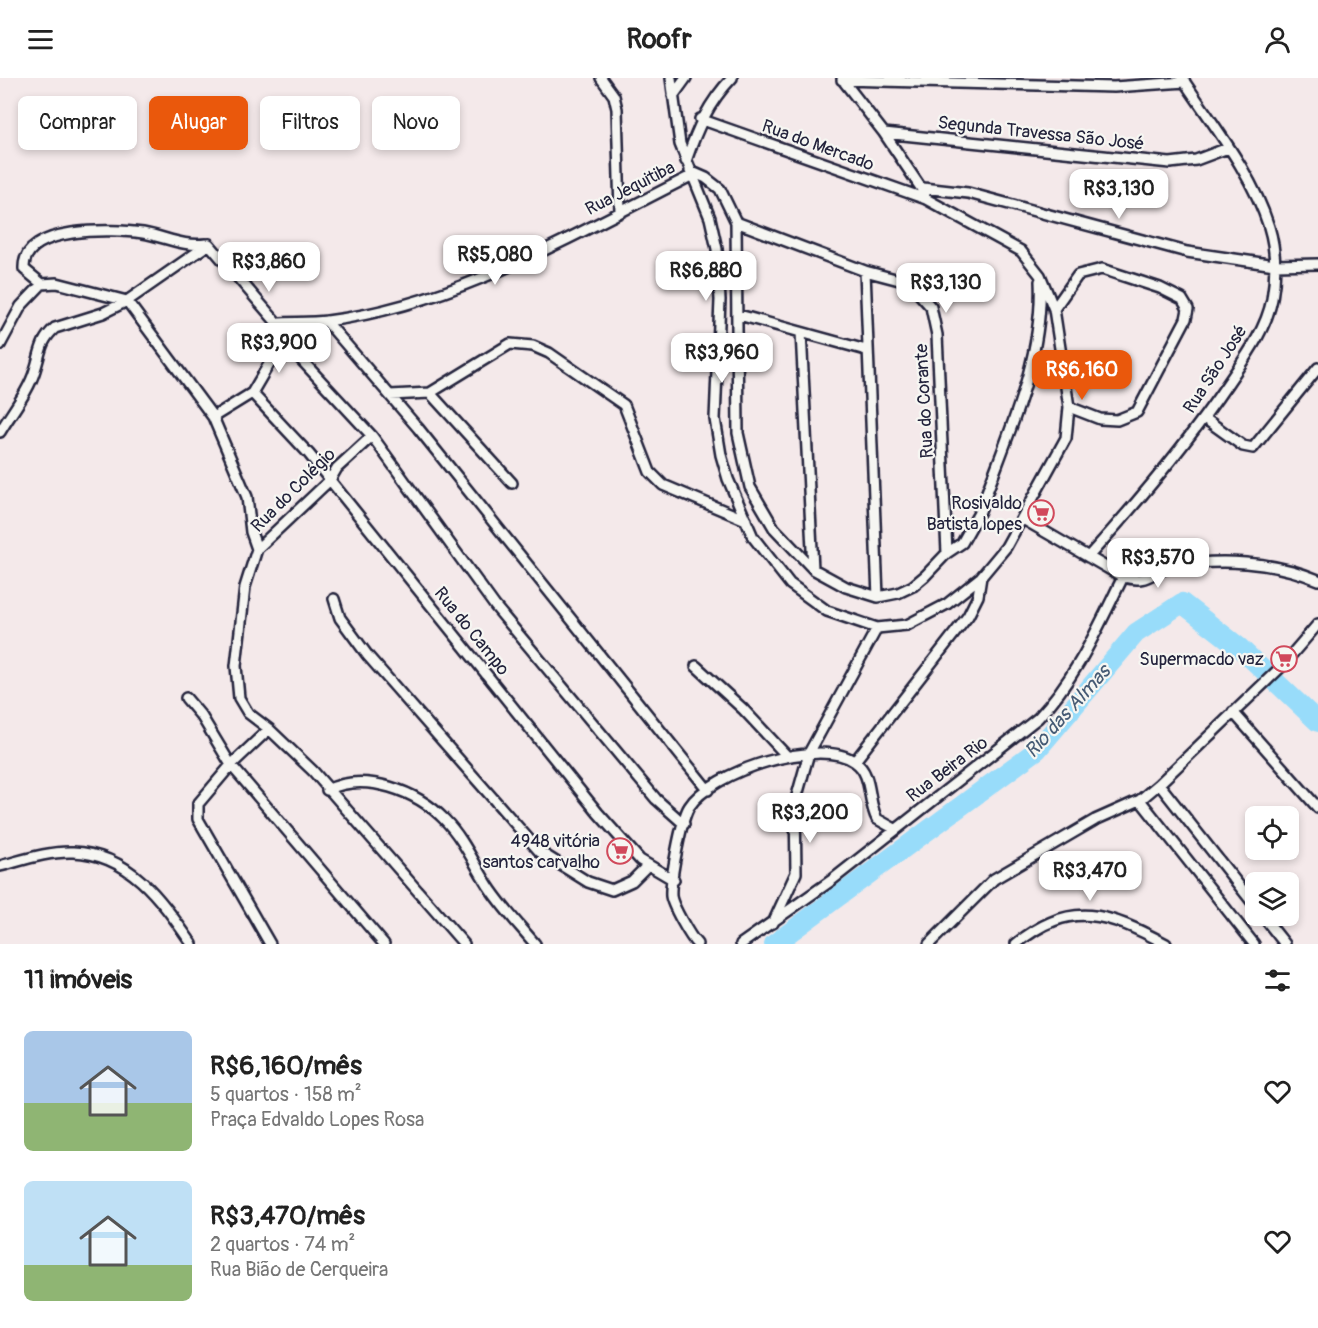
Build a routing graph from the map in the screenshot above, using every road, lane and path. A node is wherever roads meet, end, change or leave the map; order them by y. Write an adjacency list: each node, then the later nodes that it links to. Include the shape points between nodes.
1 (602, 78): 14 (street, via 614,96 616,110)
2 (671, 78): 7 (street)
3 (686, 78): 7 (street)
4 (732, 78): 8 (street, Rua Jequitiba)
5 (842, 79): 6 (street, via 1114,87); 9 (street)
6 (1184, 80): 10 (street, Rua São José)
7 (673, 96): 11 (street, via 680,144)
8 (700, 119): 11 (street, Rua Jequitiba); 13 (street, Rua do Mercado)
9 (884, 133): 10 (street, Segunda Travessa São José, via 1170,163 1196,160); 12 (street)
10 (1228, 148): 18 (street, Rua São José, via 1258,197 1269,228)
11 (689, 169): 14 (street, Rua Jequitiba); 15 (street, via 720,189); 43 (street, via 710,218 717,249 720,300 715,419 721,454)
12 (923, 188): 13 (street); 18 (street, via 968,193 1187,252)
13 (926, 199): 20 (street, Rua do Mercado, via 1021,251)
14 (620, 212): 25 (street, Rua Jequitiba, via 536,254 447,291 405,305)
15 (736, 222): 19 (street, Rua do Corante); 24 (street)
16 (209, 244): 21 (street, via 191,246 144,233 56,235 38,242 24,261 24,269); 22 (street); 26 (street)
17 (1318, 264): 18 (street)
18 (1275, 265): 37 (street, Rua São José, via 1272,300 1262,330)
19 (865, 271): 30 (street); 45 (street, Rua do Corante, via 903,281 931,307 938,344)
20 (1040, 275): 23 (street, Rua do Mercado); 45 (street, via 1034,341 1013,422 980,511 962,543)
21 (42, 284): 22 (street, via 57,283); 29 (street, via 21,306)
22 (127, 301): 36 (street); 38 (street, via 49,333 39,349 35,370)
23 (1054, 309): 35 (street); 35 (street, via 1078,275 1102,269 1160,288 1182,299 1188,309 1137,412 1117,420 1089,416)
24 (739, 315): 27 (street); 47 (street, via 738,433 750,487 774,528)
25 (326, 321): 26 (street, Rua Jequitiba); 34 (street)
26 (277, 323): 28 (street)
27 (801, 332): 30 (street); 47 (street)
28 (283, 340): 32 (street); 39 (street)
29 (0, 345)
30 (866, 350): 51 (street)
31 (1318, 368): 37 (street, via 1253,448 1243,446)
32 (252, 393): 36 (street); 40 (street, Rua do Campo)
33 (430, 393): 34 (street); 41 (street); 43 (street, via 510,344 542,350 624,405 650,472 663,485)
34 (390, 395): 64 (street)
35 (1069, 407): 42 (street, via 1066,438)
36 (213, 417): 44 (street, via 247,497)
37 (1204, 418): 46 (street, Rua São José, via 1138,502)
38 (0, 432)
39 (372, 436): 40 (street, Rua do Colégio, via 337,468); 68 (street, via 495,606 656,799)
40 (330, 480): 44 (street, Rua do Colégio); 70 (street, Rua do Campo, via 598,813)
41 (512, 483)
42 (1023, 519): 46 (street); 48 (street)
43 (746, 520): 54 (street, via 753,537 790,584 827,610)
44 (257, 549): 58 (street, Rua do Colégio, via 239,624 237,684 239,698 248,713)
45 (947, 553): 51 (street, via 913,586)
46 (1088, 557): 49 (street)
47 (813, 569): 51 (street, via 846,587)
48 (981, 577): 54 (street, via 928,616 907,625); 61 (street, via 978,596 968,616)
49 (1123, 577): 50 (street, via 1149,579 1169,567 1213,562 1268,566); 69 (street, Rua Beira Rio, via 1077,670 1060,695 1009,743)
50 (1318, 580)
51 (878, 597)
52 (334, 599): 70 (street, via 340,618 368,656 540,852 588,882 612,890 624,886)
53 (1318, 624): 57 (street, via 1280,668)
54 (877, 628): 59 (street)
55 (696, 666): 60 (street)
56 (186, 698): 62 (street)
57 (1233, 712): 63 (street); 67 (street)
58 (269, 729): 62 (street); 65 (street, Rua do Colégio)
59 (809, 753): 60 (street); 61 (street); 74 (street, via 795,803 796,873)
60 (786, 755): 64 (street, via 746,768)
61 (855, 761): 69 (street, via 865,771 869,801 877,819)
62 (231, 765): 78 (street, via 198,804 198,819); 79 (street)
63 (1160, 784): 66 (street); 73 (street)
64 (708, 789): 68 (street, via 689,806)
65 (327, 790): 80 (street, Rua do Colégio); 81 (street, via 341,783 361,782 400,791 427,805 446,821 492,891)
66 (1140, 800): 83 (street, via 1095,820 994,879); 86 (street)
67 (1318, 808)
68 (684, 824): 72 (street)
69 (895, 828): 74 (street, Rua Beira Rio)
70 (648, 865): 72 (street, Rua do Campo)
71 (0, 866): 77 (street, via 72,852 114,862 148,886)
72 (674, 880): 76 (street, via 671,897)
73 (1245, 893)
74 (773, 923): 82 (street, Rua Beira Rio)
75 (1271, 926): 87 (street)
76 (692, 942)
77 (192, 944)
78 (270, 944)
79 (384, 944)
80 (464, 944)
81 (535, 944)
82 (741, 944)
83 (929, 944)
84 (1016, 944): 85 (street, via 1037,927 1076,913 1124,922)
85 (1166, 944)
86 (1254, 944)
87 (1285, 944)

